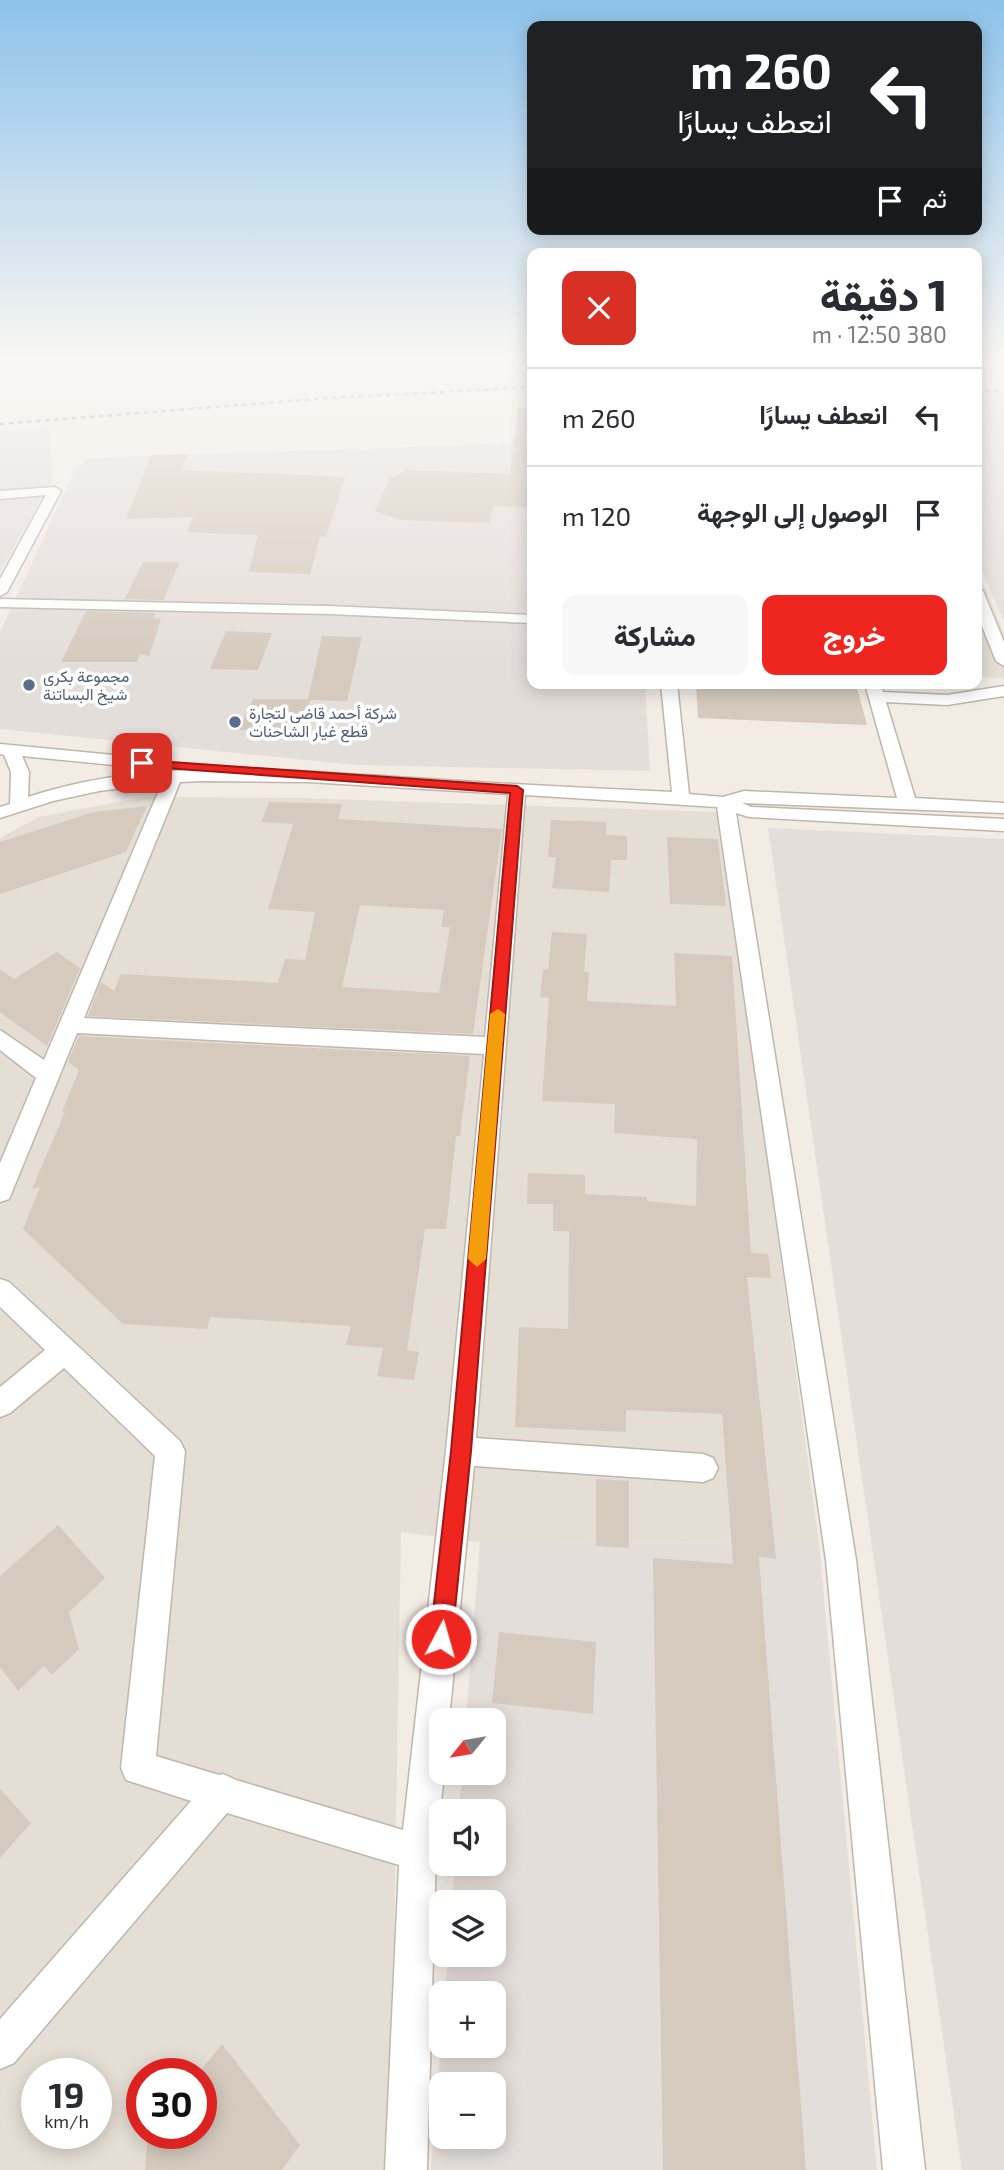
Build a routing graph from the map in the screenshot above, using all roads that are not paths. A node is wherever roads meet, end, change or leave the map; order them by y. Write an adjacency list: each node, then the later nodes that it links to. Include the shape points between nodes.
1 (0, 495): 2 (street, via 55,491)
2 (0, 592)
3 (0, 603): 5 (street)
4 (982, 606): 6 (street)
5 (527, 619)
6 (1004, 661)
7 (670, 689): 14 (street)
8 (874, 690): 9 (street, via 947,700); 16 (street)
9 (1004, 691)
10 (6, 751): 11 (street); 17 (street, via 20,772)
11 (297, 776): 12 (street); 13 (street)
12 (173, 778): 17 (street, via 82,787); 21 (street)
13 (517, 790): 14 (street); 23 (street)
14 (681, 798): 15 (street)
15 (725, 803): 16 (street, via 744,796); 20 (street, via 749,812); 35 (street, via 841,1560)
16 (907, 803): 18 (street)
17 (19, 805): 19 (street)
18 (1004, 808)
19 (0, 813)
20 (1004, 825)
21 (70, 1025): 23 (street); 24 (street)
22 (0, 1038): 24 (street)
23 (495, 1046): 29 (street)
24 (49, 1076): 25 (street)
25 (0, 1192)
26 (0, 1290): 27 (street)
27 (64, 1351): 28 (street); 31 (street, via 170,1451 138,1768)
28 (0, 1404)
29 (461, 1451): 30 (street); 32 (street)
30 (703, 1468)
31 (223, 1791): 32 (street); 33 (street)
32 (418, 1853): 34 (street)
33 (0, 2049)
34 (406, 2170)
35 (904, 2170)

